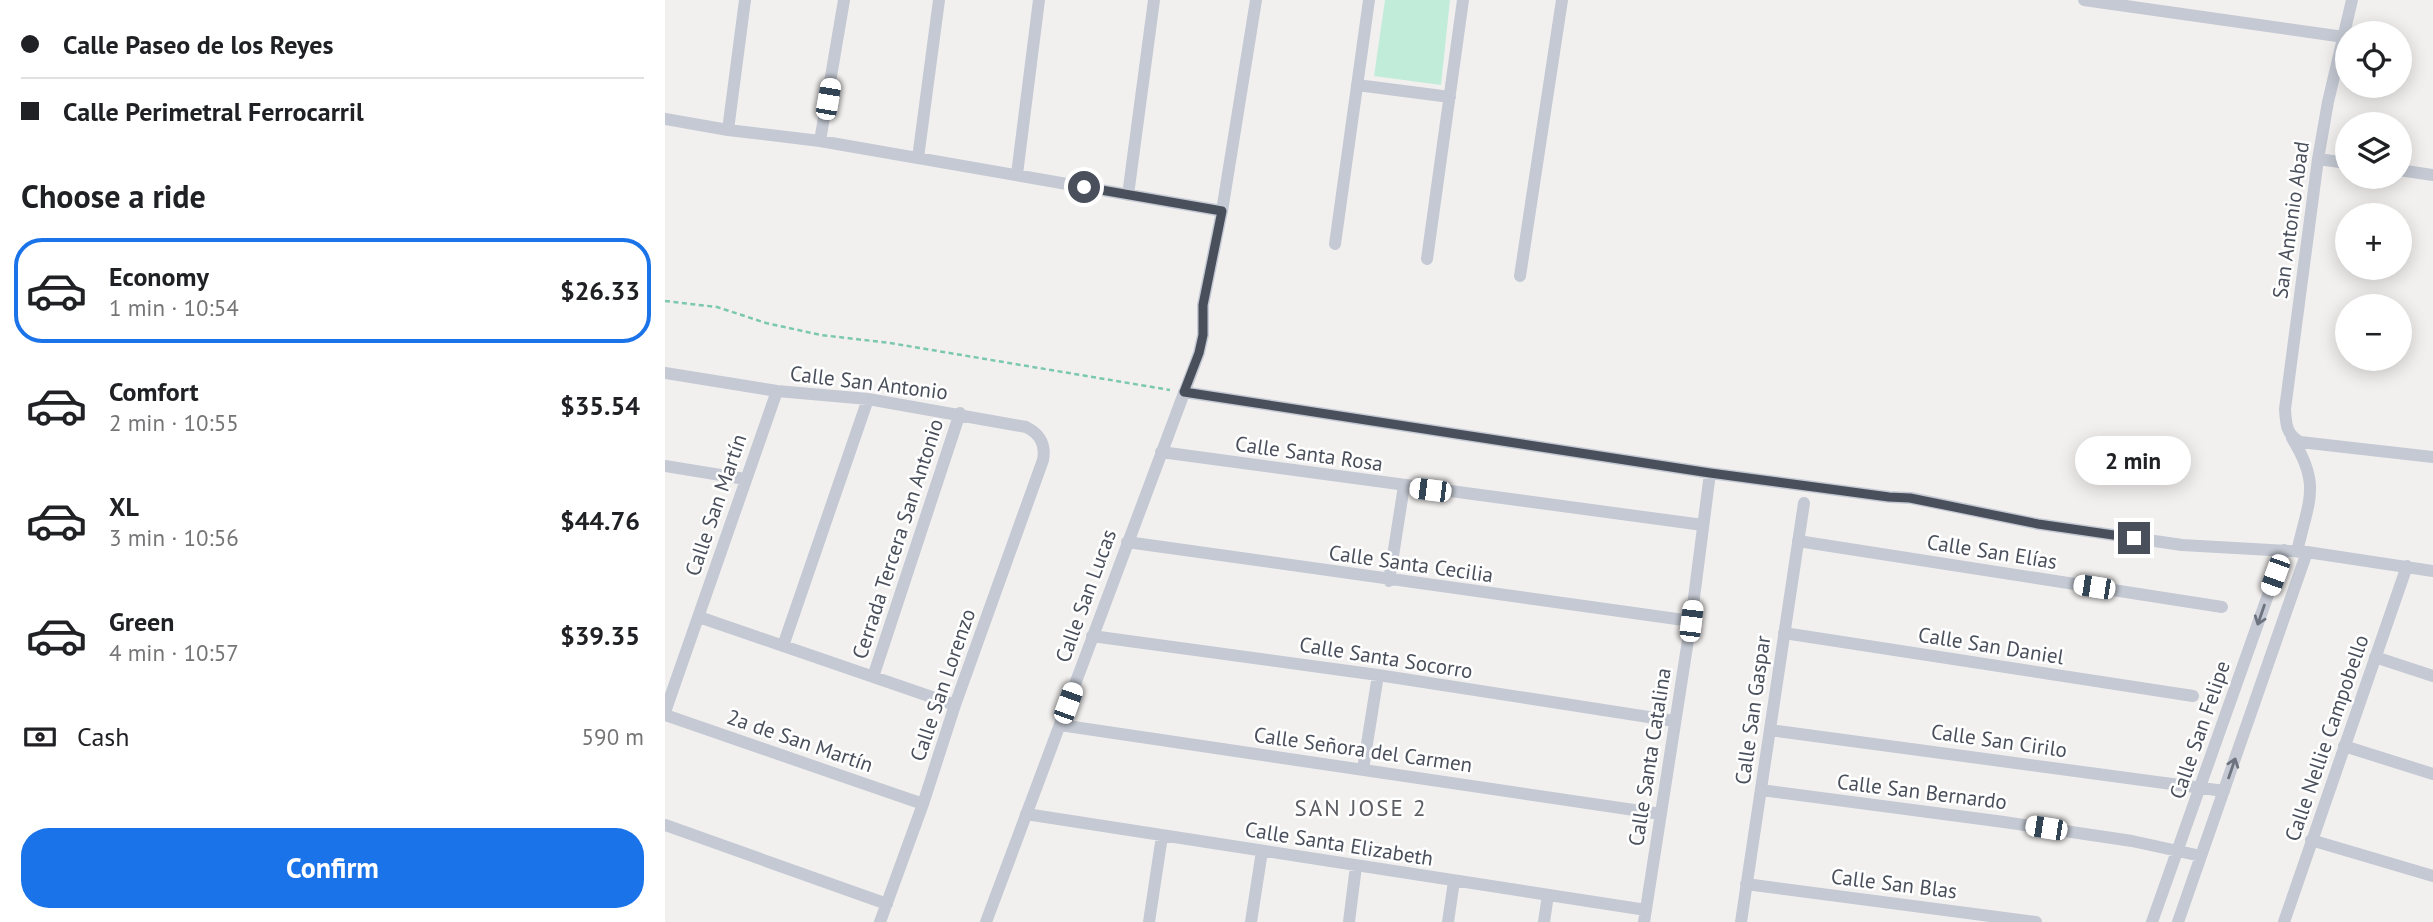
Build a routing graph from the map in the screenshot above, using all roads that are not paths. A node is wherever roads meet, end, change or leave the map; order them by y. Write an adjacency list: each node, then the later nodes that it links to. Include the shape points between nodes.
1 (745, 0): 18 (street)
2 (844, 0): 19 (street)
3 (939, 0): 20 (street)
4 (1039, 0): 24 (street)
5 (1154, 0): 26 (street)
6 (1256, 0): 27 (street, Calle San Lucas)
7 (1369, 0): 15 (street)
8 (1463, 0): 16 (street)
9 (1562, 0): 30 (street)
10 (2084, 0): 13 (street)
11 (2352, 0): 12 (street, San Antonio Abad)
12 (2347, 21)
13 (2335, 36)
14 (2335, 69): 21 (street, San Antonio Abad)
15 (1357, 85): 16 (street); 28 (street)
16 (1450, 97): 29 (street)
17 (665, 119): 18 (street)
18 (728, 130): 19 (street)
19 (820, 141): 20 (street)
20 (918, 158): 24 (street)
21 (2318, 159): 22 (street); 36 (street, San Antonio Abad, via 2285,409 2287,428)
22 (2335, 161)
23 (2412, 172): 25 (street)
24 (1017, 174): 26 (street)
25 (2433, 175)
26 (1128, 195): 27 (street)
27 (1222, 211): 33 (street, Calle San Lucas, via 1203,305 1203,335)
28 (1335, 244)
29 (1427, 258)
30 (1520, 276)
31 (665, 373): 32 (street, Calle San Antonio)
32 (777, 391): 34 (street, Calle San Antonio); 42 (street, Calle San Martín)
33 (1184, 392): 37 (street, Calle San Lucas); 41 (street)
34 (868, 399): 35 (street, Calle San Antonio); 58 (street)
35 (960, 413): 39 (street, Calle San Antonio, via 1036,432 1043,444); 62 (street, Cerrada Tercera San Antonio)
36 (2296, 440): 38 (street); 48 (street, San Antonio Abad, via 2312,485)
37 (1161, 452): 43 (street, Calle Santa Rosa); 47 (street, Calle San Lucas)
38 (2433, 457)
39 (1043, 460): 64 (street, Calle San Lorenzo)
40 (665, 466): 42 (street)
41 (1710, 473): 45 (street, Calle Santa Catalina); 48 (street, via 1910,498 2038,524 2182,545)
42 (745, 480): 54 (street, Calle San Martín)
43 (1404, 486): 45 (street, Calle Santa Rosa); 51 (street)
44 (1804, 503): 46 (street, Calle San Gaspar)
45 (1703, 525): 55 (street, Calle Santa Catalina)
46 (1798, 541): 53 (street, Calle San Elías); 56 (street, Calle San Gaspar)
47 (1127, 542): 51 (street, Calle Santa Cecilia); 57 (street, Calle San Lucas)
48 (2296, 551): 49 (street); 72 (street, Calle San Felipe, one-way to 72); 74 (street, Calle San Felipe, one-way to 48)
49 (2405, 570): 50 (street); 52 (street); 59 (street, Calle Nellie Campobello)
50 (2433, 571)
51 (1389, 580): 55 (street, Calle Santa Cecilia)
52 (2433, 580)
53 (2222, 607)
54 (699, 617): 58 (street); 65 (street, Calle San Martín)
55 (1691, 621): 66 (street, Calle Santa Catalina)
56 (1784, 634): 63 (street, Calle San Daniel); 68 (street, Calle San Gaspar)
57 (1092, 636): 60 (street, Calle Santa Socorro); 67 (street, Calle San Lucas)
58 (783, 646): 62 (street)
59 (2375, 657): 61 (street); 69 (street, Calle Nellie Campobello)
60 (1378, 675): 66 (street, Calle Santa Socorro); 70 (street)
61 (2433, 676)
62 (873, 677): 64 (street)
63 (2193, 696)
64 (955, 705): 75 (street, Calle San Lorenzo)
65 (665, 714): 75 (street, 2a de San Martín)
66 (1674, 721): 77 (street, Calle Santa Catalina)
67 (1060, 725): 70 (street, Calle Señora del Carmen); 76 (street, Calle San Lucas)
68 (1770, 730): 72 (street, Calle San Cirilo); 73 (street, Calle San Gaspar)
69 (2344, 747): 71 (street); 80 (street, Calle Nellie Campobello)
70 (1363, 769): 77 (street, Calle Señora del Carmen)
71 (2433, 774)
72 (2200, 788): 74 (street, Calle San Cirilo); 81 (street, Calle San Felipe)
73 (1761, 790): 81 (street, Calle San Bernardo); 87 (street, Calle San Gaspar)
74 (2224, 791): 83 (street, Calle San Felipe)
75 (923, 804): 89 (street, Calle San Lorenzo)
76 (1026, 814): 79 (street, Calle Santa Elizabeth); 92 (street, Calle San Lucas)
77 (1661, 814): 90 (street, Calle Santa Catalina)
78 (665, 825): 89 (street)
79 (1162, 836): 82 (street, Calle Santa Elizabeth); 93 (street)
80 (2311, 840): 85 (street); 102 (street, Calle Nellie Campobello)
81 (2178, 850): 83 (street, Calle San Bernardo); 100 (street, Calle San Felipe)
82 (1262, 851): 84 (street, Calle Santa Elizabeth); 94 (street)
83 (2201, 856): 101 (street, Calle San Felipe)
84 (1356, 866): 86 (street, Calle Santa Elizabeth); 95 (street)
85 (2433, 876)
86 (1454, 881): 88 (street, Calle Santa Elizabeth); 96 (street)
87 (1746, 884): 98 (street, Calle San Gaspar); 99 (street, Calle San Blas)
88 (1548, 895): 90 (street, Calle Santa Elizabeth); 97 (street)
89 (887, 904): 91 (street, Calle San Lorenzo)
90 (1645, 916)
91 (880, 922)
92 (986, 922)
93 (1149, 922)
94 (1251, 922)
95 (1349, 922)
96 (1448, 922)
97 (1543, 922)
98 (1741, 922)
99 (2036, 922)
100 (2152, 922)
101 (2178, 922)
102 (2284, 922)

